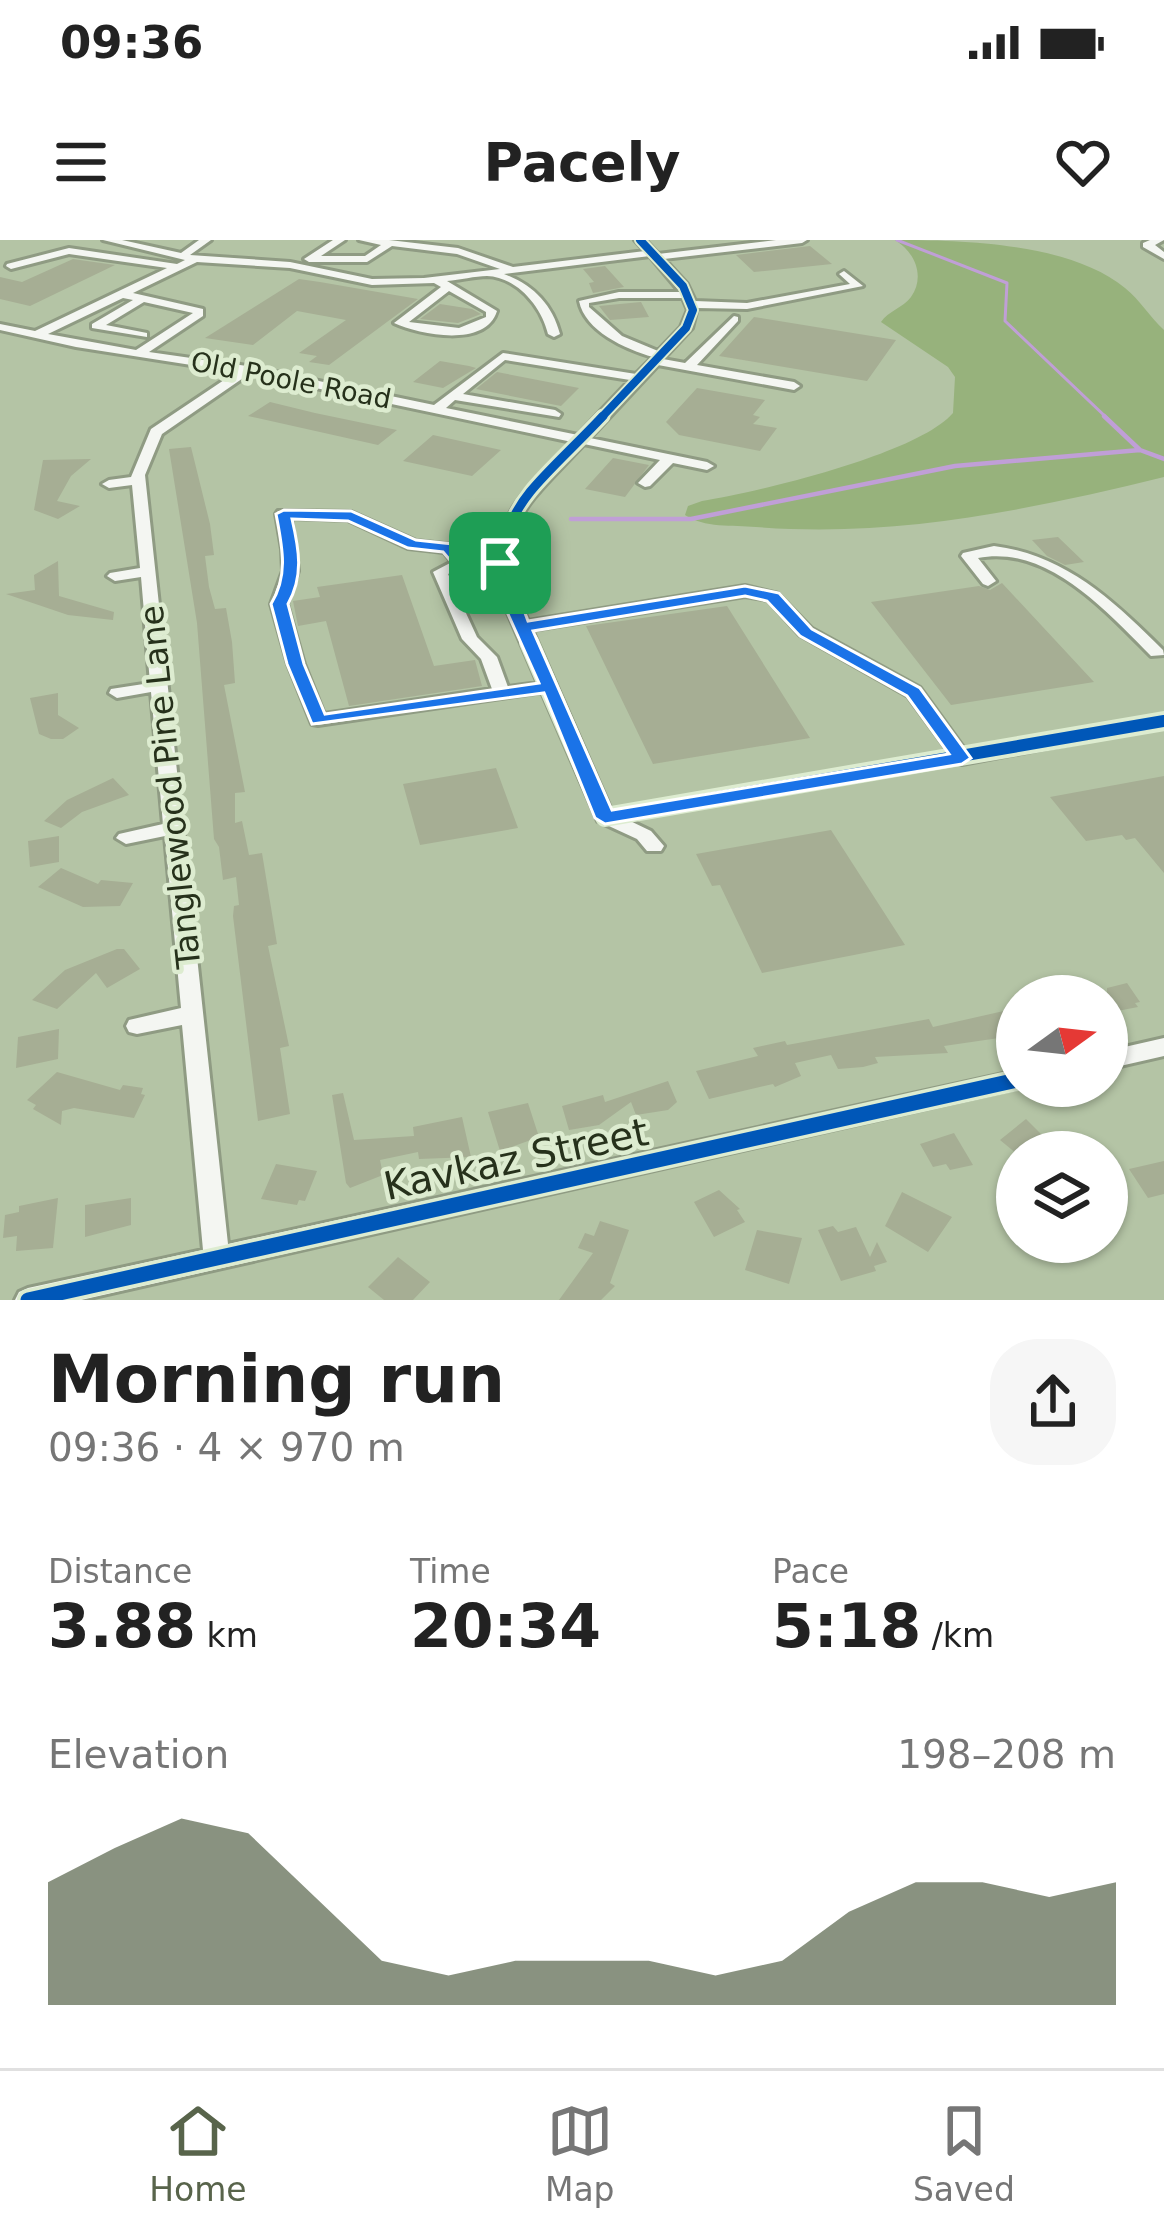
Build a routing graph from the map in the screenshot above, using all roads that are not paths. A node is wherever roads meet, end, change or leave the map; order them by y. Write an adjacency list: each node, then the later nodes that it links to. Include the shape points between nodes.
1 (108, 240): 12 (street)
2 (206, 240): 12 (street)
3 (340, 240): 13 (street)
4 (364, 240): 8 (street)
5 (418, 240): 9 (street)
6 (802, 240): 10 (street)
7 (1159, 240): 11 (street, via 1147,245)
8 (389, 244): 9 (street); 13 (street, via 367,259)
9 (428, 250): 17 (street)
10 (650, 250): 17 (street); 23 (street)
11 (1164, 256)
12 (190, 257): 15 (street); 16 (street)
13 (309, 259): 15 (street)
14 (10, 266): 16 (street, via 69,251)
15 (293, 266): 20 (street, via 372,282)
16 (178, 267): 21 (street)
17 (512, 270): 18 (street)
18 (488, 273): 20 (street); 26 (street, via 526,285)
19 (844, 274): 23 (street, via 858,286 747,306)
20 (443, 283): 20 (street, via 492,311 490,318 459,333 400,322)
21 (121, 294): 22 (street); 27 (street)
22 (143, 298): 28 (street, via 96,326); 29 (street, via 199,314)
23 (689, 300): 30 (street, via 686,328); 30 (street, via 584,301 600,326)
24 (734, 319): 31 (street)
25 (0, 327): 27 (street, Old Poole Road)
26 (554, 334)
27 (37, 335): 29 (street, Old Poole Road)
28 (143, 335)
29 (137, 353): 32 (street, Old Poole Road)
30 (657, 358): 31 (street); 33 (street)
31 (688, 367): 34 (street)
32 (247, 370): 36 (street, Old Poole Road); 41 (street, via 156,432)
33 (638, 378): 35 (street, via 503,356); 38 (street)
34 (794, 386)
35 (458, 392): 36 (street); 37 (street)
36 (438, 408): 38 (street, Old Poole Road)
37 (555, 414)
38 (580, 437): 39 (street, Old Poole Road); 45 (street, via 518,506)
39 (670, 458): 40 (street, Old Poole Road); 42 (street)
40 (707, 466)
41 (138, 480): 43 (street); 46 (street, Tanglewood Pine Lane)
42 (645, 483)
43 (109, 484)
44 (461, 562): 45 (street); 54 (street, via 440,572); 54 (street, via 448,548 413,545 351,516 284,514 292,555 280,604 296,664 318,720)
45 (500, 563): 49 (street)
46 (148, 571): 47 (street); 51 (street, Tanglewood Pine Lane)
47 (115, 576)
48 (988, 581): 50 (street, via 968,556 1002,549 1049,566)
49 (522, 627): 52 (street); 56 (street, via 700,596 773,597 806,632 914,692)
50 (1157, 653)
51 (160, 686): 53 (street); 58 (street, Tanglewood Pine Lane)
52 (550, 686): 54 (street); 57 (street)
53 (117, 693)
54 (502, 693)
55 (1164, 721): 56 (street)
56 (962, 758): 57 (street)
57 (605, 818): 60 (street)
58 (174, 828): 59 (street); 61 (street, Tanglewood Pine Lane)
59 (126, 838)
60 (655, 846)
61 (193, 1014): 62 (street); 66 (street, Tanglewood Pine Lane)
62 (137, 1025)
63 (1164, 1047): 64 (street)
64 (1128, 1055)
65 (996, 1085): 66 (street, Kavkaz Street)
66 (216, 1256): 67 (street, Kavkaz Street)
67 (28, 1300)

